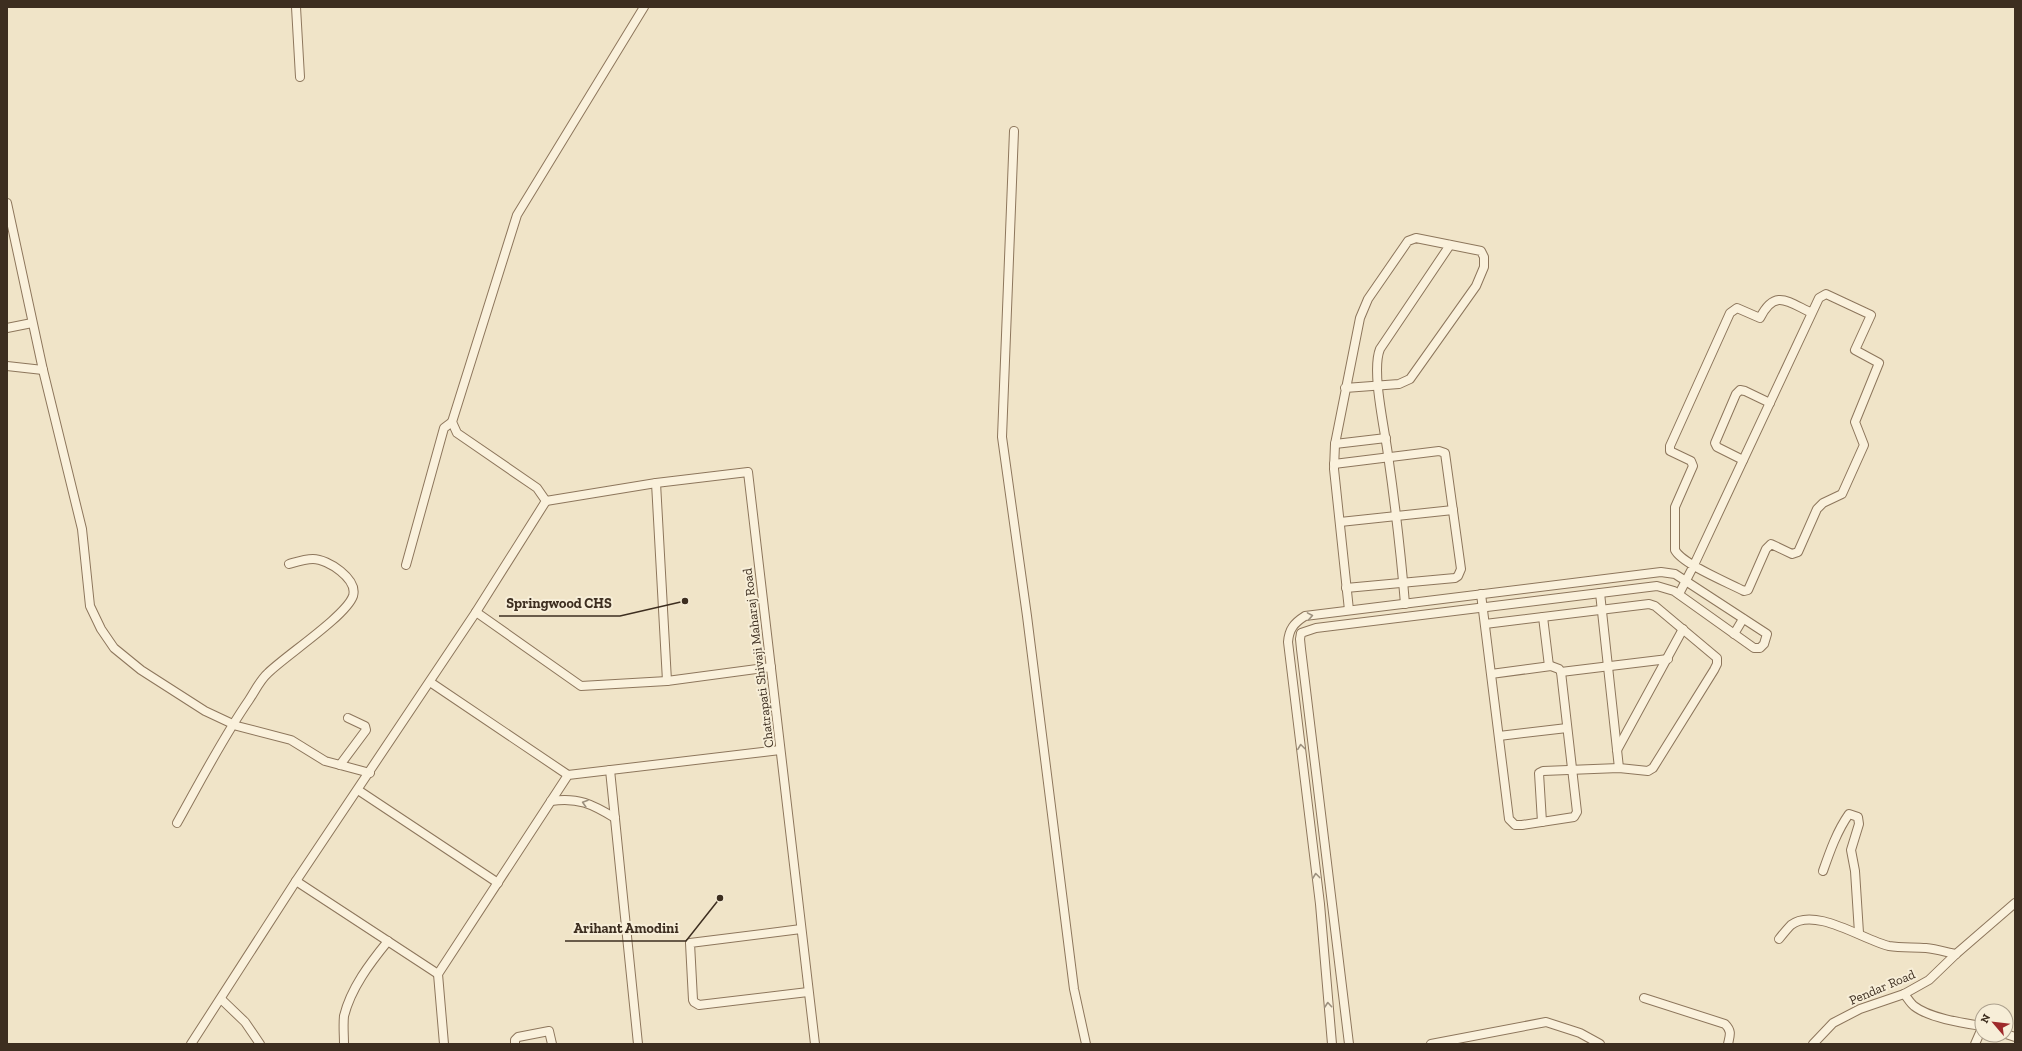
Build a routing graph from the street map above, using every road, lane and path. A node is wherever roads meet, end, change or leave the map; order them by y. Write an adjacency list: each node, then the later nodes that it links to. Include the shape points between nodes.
1 (296, 7): 3 (street)
2 (644, 7): 15 (street, via 517,215)
3 (300, 77)
4 (1014, 131): 95 (street, via 1002,437 1074,990)
5 (7, 203): 8 (street)
6 (1450, 245): 12 (street, via 1380,349 1377,360); 12 (street, via 1483,253 1484,267 1476,286 1410,379 1399,384); 13 (street, via 1416,238 1405,244 1363,308)
7 (1812, 313): 14 (street); 28 (street, via 1783,300 1777,300 1766,305 1760,318 1737,308 1726,320 1670,446 1670,451 1691,461 1693,466 1674,515 1675,550 1678,556); 28 (street, via 1819,298 1826,294 1871,315 1855,350 1879,363 1854,422 1864,445 1842,494 1823,503 1817,509 1798,552 1792,554 1771,544 1766,549 1748,590 1744,591)
8 (32, 323): 9 (street); 11 (street)
9 (7, 328)
10 (7, 366): 11 (street)
11 (43, 370): 56 (street, via 82,529 90,606 100,629 114,648 140,670 205,711)
12 (1379, 386): 13 (street); 16 (street)
13 (1345, 388): 17 (street)
14 (1770, 403): 19 (street); 19 (street, via 1745,390 1740,390 1736,394 1715,443 1717,448)
15 (452, 422): 22 (street, via 457,433 537,488); 27 (street, via 444,428)
16 (1386, 438): 17 (street); 18 (street)
17 (1334, 444): 20 (street)
18 (1389, 457): 20 (street); 23 (street, via 1445,452); 24 (street)
19 (1743, 460): 28 (street)
20 (1334, 464): 25 (street)
21 (656, 483): 22 (street, Chatrapati Shivaji Maharaj Road); 49 (street, Chatrapati Shivaji Maharaj Road, via 748,472); 53 (street)
22 (546, 502): 39 (street)
23 (1453, 510): 24 (street); 30 (street, via 1461,569 1458,576)
24 (1396, 515): 25 (street); 30 (street)
25 (1340, 522): 31 (street)
26 (289, 564): 56 (street, via 314,559 342,572 354,589 352,598 331,620 267,673)
27 (406, 565)
28 (1694, 565): 29 (street)
29 (1686, 582): 33 (street, via 1675,574 1661,572); 34 (street); 41 (street)
30 (1404, 583): 31 (street); 35 (street)
31 (1346, 588): 38 (street)
32 (1600, 593): 34 (street, via 1657,586 1667,587); 36 (street); 37 (street)
33 (1481, 594): 35 (street); 36 (street)
34 (1679, 594): 46 (street)
35 (1405, 604): 38 (street)
36 (1483, 607): 42 (street); 45 (street, via 1316,628)
37 (1602, 609): 40 (street); 44 (street, via 1649,604); 50 (street)
38 (1349, 610): 43 (street, one-way to 38, via 1305,616)
39 (476, 612): 53 (street, via 581,686); 54 (street)
40 (1543, 617): 42 (street); 48 (street)
41 (1744, 619): 46 (street); 46 (street, via 1766,634 1764,644 1760,648 1754,648)
42 (1485, 624): 52 (street)
43 (1292, 627): 45 (street); 96 (street, one-way to 43, via 1320,904 1288,642)
44 (1683, 629): 47 (street); 62 (street, via 1712,653 1717,664 1657,764 1648,771)
45 (1302, 633): 97 (street, via 1300,644)
46 (1734, 634)
47 (1668, 659): 50 (street); 60 (street)
48 (1549, 666): 51 (street); 52 (street)
49 (771, 667): 53 (street); 59 (street, Chatrapati Shivaji Maharaj Road)
50 (1608, 667): 51 (street); 60 (street)
51 (1561, 672): 57 (street)
52 (1491, 674): 58 (street)
53 (667, 681)
54 (430, 682): 65 (street); 66 (street)
55 (348, 718): 61 (street, via 365,726 366,730)
56 (233, 724): 61 (street, via 291,740 325,761); 71 (street)
57 (1568, 728): 58 (street); 64 (street)
58 (1499, 736): 70 (street, via 1508,819 1515,825)
59 (780, 750): 63 (street); 76 (street, Chatrapati Shivaji Maharaj Road)
60 (1617, 750): 62 (street)
61 (340, 765): 65 (street)
62 (1619, 768): 64 (street)
63 (610, 770): 66 (street); 69 (street)
64 (1573, 771): 70 (street, via 1576,815); 70 (street, via 1539,773)
65 (370, 773): 67 (street)
66 (568, 775): 68 (street)
67 (358, 790): 73 (street); 74 (street)
68 (551, 801): 69 (street, one-way to 68, via 582,801); 74 (street)
69 (615, 818): 93 (street)
70 (1542, 822)
71 (177, 823)
72 (1823, 871): 77 (street, via 1835,838 1849,814 1858,817 1859,824 1851,850 1855,870)
73 (296, 881): 79 (street); 84 (street)
74 (498, 883): 81 (street)
75 (2015, 903): 80 (street, Pendar Road)
76 (801, 930): 82 (street, Chatrapati Shivaji Maharaj Road); 82 (street, via 690,943 693,1000 699,1005)
77 (1859, 933): 78 (street, via 1838,925 1803,920 1792,925); 80 (street, via 1890,946 1928,948)
78 (1779, 939)
79 (388, 941): 81 (street); 89 (street, via 352,994 344,1017)
80 (1956, 954): 83 (street, Pendar Road, via 1929,980)
81 (438, 974): 90 (street)
82 (808, 992): 94 (street, Chatrapati Shivaji Maharaj Road)
83 (1904, 994): 86 (street, via 1914,1006 1925,1012); 101 (street, Pendar Road, via 1860,1009 1833,1022)
84 (221, 998): 87 (street); 88 (street, via 245,1022)
85 (1644, 998): 100 (street, via 1725,1024 1730,1028 1731,1034)
86 (1974, 1025)
87 (191, 1044)
88 (260, 1044)
89 (344, 1044)
90 (444, 1044)
91 (515, 1044): 92 (street, via 518,1037 548,1032)
92 (552, 1044)
93 (638, 1044)
94 (815, 1044)
95 (1086, 1044)
96 (1332, 1044)
97 (1349, 1044)
98 (1431, 1044): 99 (street, via 1546,1022 1580,1033)
99 (1600, 1044)
100 (1728, 1044)
101 (1812, 1044)

